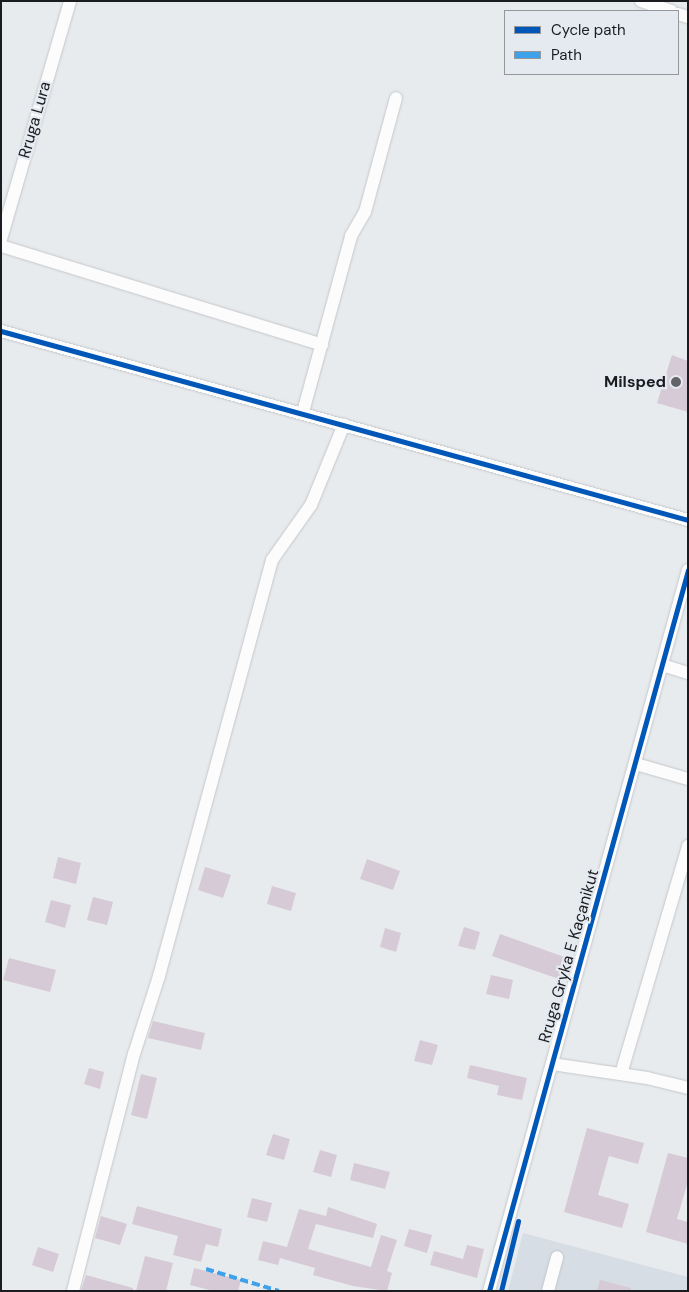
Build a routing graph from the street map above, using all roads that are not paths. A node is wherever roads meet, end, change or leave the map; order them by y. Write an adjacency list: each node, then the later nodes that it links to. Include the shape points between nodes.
1 (70, 1): 5 (street, Rruga Lura)
2 (641, 1): 3 (street)
3 (668, 10)
4 (396, 98): 8 (street, via 365,212 351,236)
5 (1, 238)
6 (1, 246): 8 (street)
7 (1, 331): 9 (street)
8 (322, 345): 9 (street)
9 (302, 412): 10 (street)
10 (344, 424): 11 (street); 22 (street, via 311,505 278,548 270,567 159,976 134,1054)
11 (688, 520)
12 (688, 570): 13 (street, Rruga Gryka E Kaçanikut)
13 (662, 665): 14 (street); 15 (street, Rruga Gryka E Kaçanikut)
14 (688, 672)
15 (636, 764): 16 (street); 18 (street, Rruga Gryka E Kaçanikut)
16 (688, 779)
17 (688, 846): 19 (street)
18 (552, 1064): 19 (street); 23 (street, Rruga Gryka E Kaçanikut)
19 (621, 1074): 20 (street)
20 (688, 1088)
21 (557, 1257): 24 (street)
22 (73, 1291)
23 (489, 1291)
24 (548, 1291)

